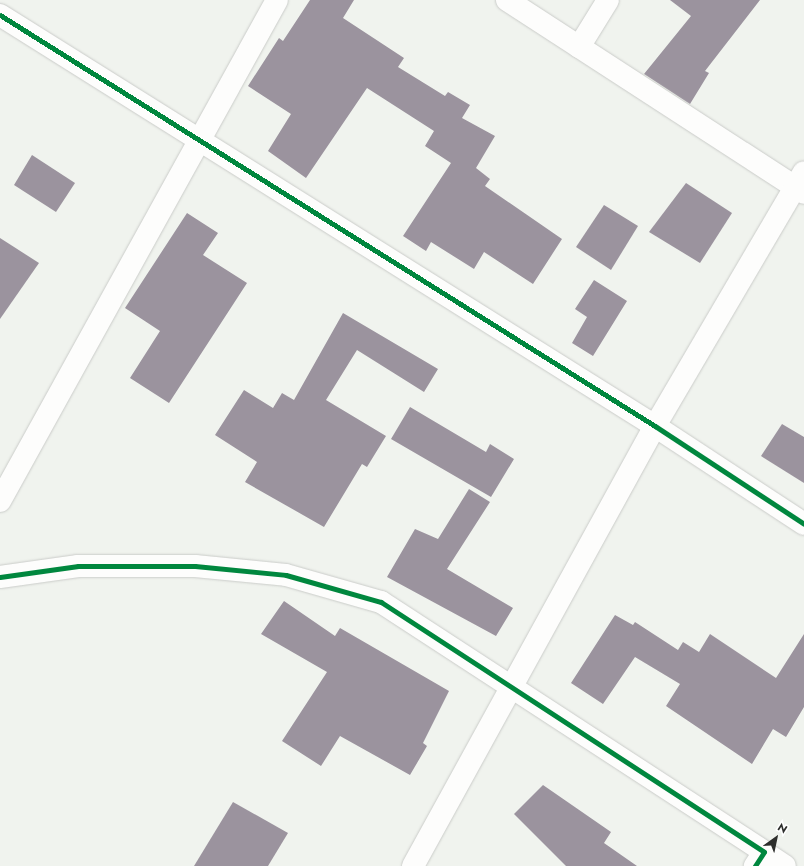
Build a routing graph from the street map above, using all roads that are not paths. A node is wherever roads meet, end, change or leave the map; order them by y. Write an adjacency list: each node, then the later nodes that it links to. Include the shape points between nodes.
1 (277, 0): 6 (street)
2 (507, 0): 5 (street)
3 (608, 0): 5 (street)
4 (0, 15): 6 (street)
5 (579, 47): 7 (street)
6 (198, 140): 8 (street); 9 (street)
7 (801, 184): 8 (street)
8 (655, 426): 10 (street); 12 (street)
9 (0, 501)
10 (804, 524)
11 (0, 577): 12 (street, via 86,566 195,566 286,575 380,602)
12 (509, 686): 13 (street); 14 (street)
13 (760, 859): 15 (street)
14 (413, 866)
15 (785, 866)

